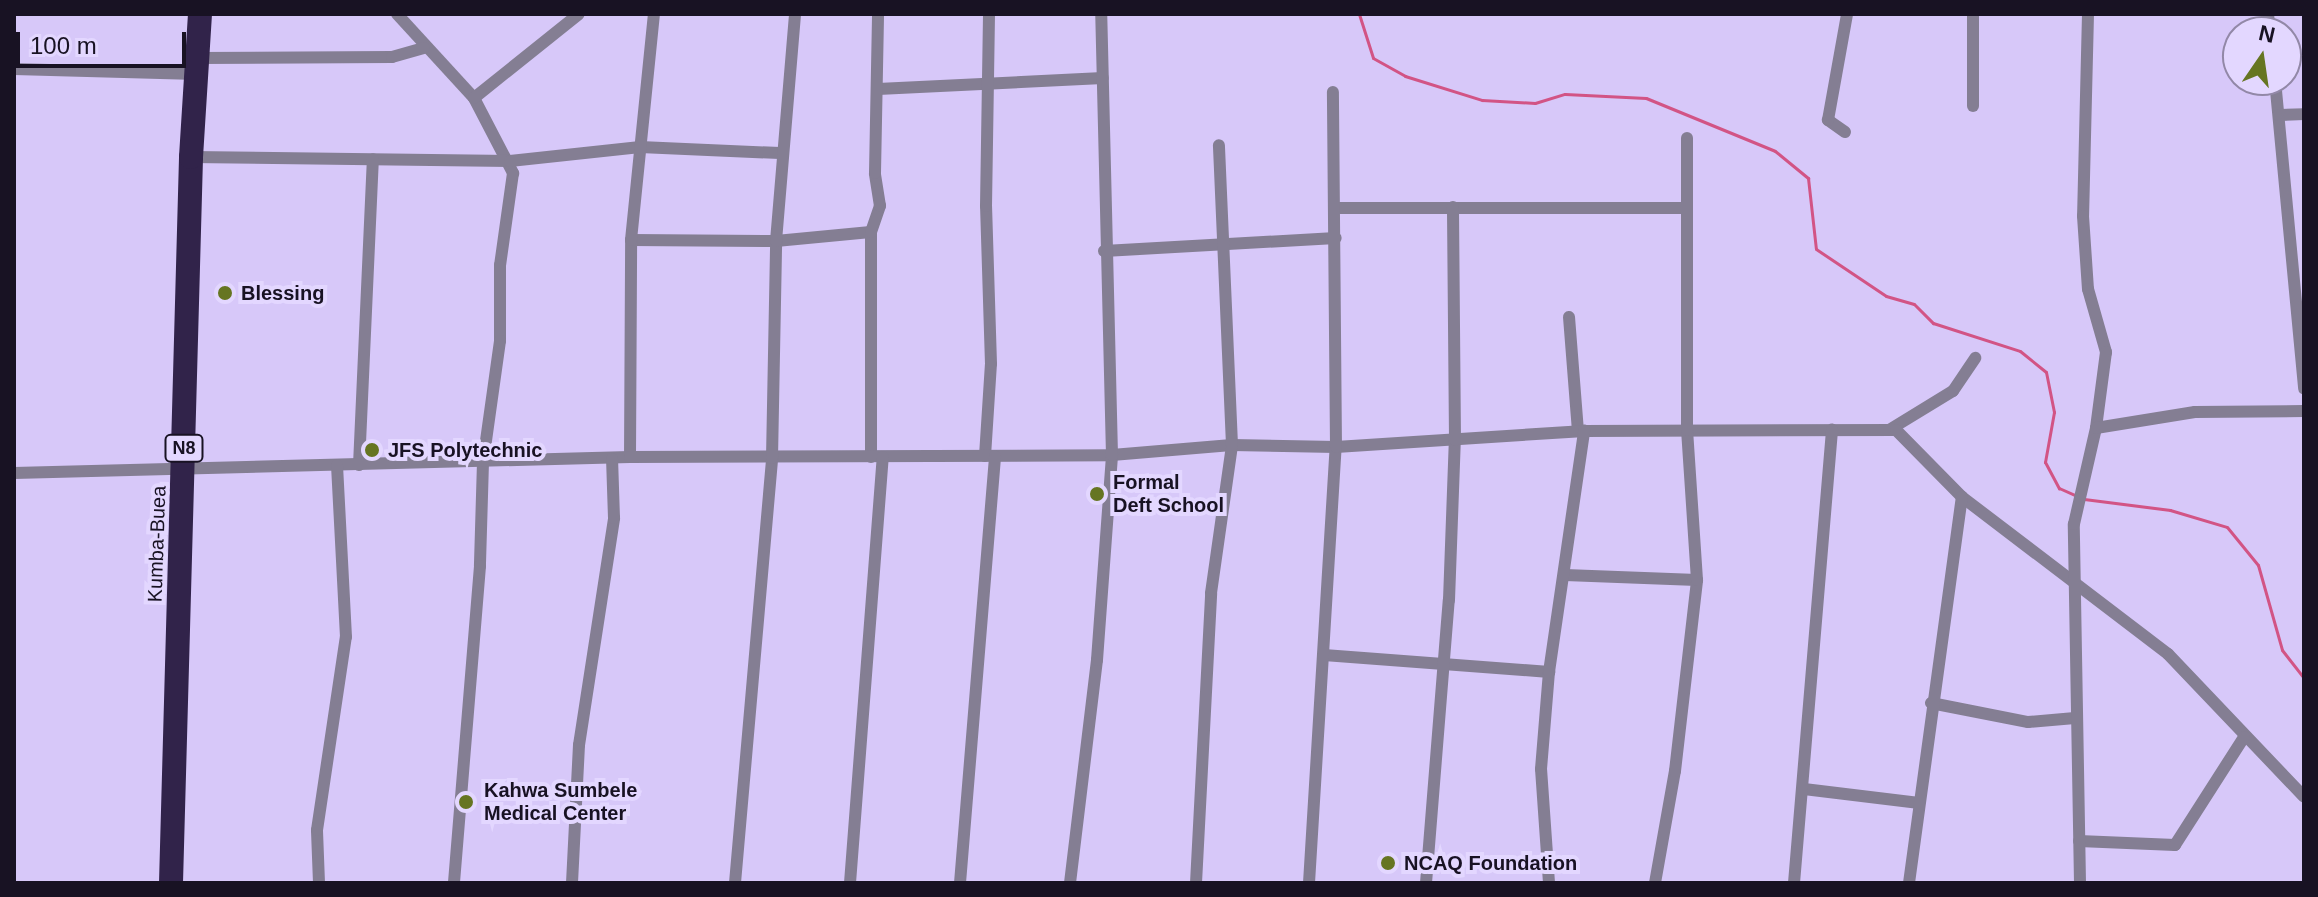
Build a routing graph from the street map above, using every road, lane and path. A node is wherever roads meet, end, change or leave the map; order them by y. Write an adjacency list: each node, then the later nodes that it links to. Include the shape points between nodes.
1 (200, 14): 13 (highway, Kumba-Buea / N8)
2 (397, 14): 12 (street)
3 (654, 14): 27 (street)
4 (795, 14): 28 (street)
5 (878, 14): 17 (street)
6 (989, 14): 16 (street)
7 (1101, 14): 15 (street)
8 (1847, 14): 24 (street, via 1828,120)
9 (1973, 14): 21 (street)
10 (2088, 14): 46 (street, via 2083,216 2088,289 2106,352)
11 (573, 16): 20 (street)
12 (424, 48): 13 (street, via 392,57); 20 (street)
13 (197, 66): 14 (street); 29 (highway, Kumba-Buea / N8)
14 (14, 69)
15 (1103, 78): 16 (street); 40 (street)
16 (990, 83): 17 (street); 55 (street)
17 (878, 89): 35 (street, via 879,215)
18 (1333, 92): 33 (street)
19 (2277, 96): 23 (street)
20 (474, 98): 31 (street)
21 (1973, 106)
22 (2304, 114): 23 (street)
23 (2279, 115): 41 (street)
24 (1845, 132)
25 (1687, 138): 34 (street)
26 (1219, 145): 39 (street)
27 (640, 147): 28 (street); 31 (street); 37 (street)
28 (780, 153): 38 (street)
29 (191, 157): 30 (street); 63 (highway, Kumba-Buea / N8)
30 (373, 159): 31 (street); 62 (street)
31 (510, 161): 60 (street, via 513,181 500,265 500,341)
32 (1453, 207): 33 (street); 34 (street); 51 (street)
33 (1335, 208): 36 (street)
34 (1687, 208): 47 (street)
35 (871, 232): 38 (street); 57 (street)
36 (1336, 238): 39 (street); 53 (street)
37 (631, 240): 38 (street); 56 (street)
38 (776, 241): 58 (street)
39 (1225, 243): 40 (street); 52 (street)
40 (1104, 251): 54 (street)
41 (2298, 268): 44 (street)
42 (1569, 317): 50 (street)
43 (1975, 358): 49 (street, via 1953,391)
44 (2304, 389)
45 (2304, 411): 46 (street, via 2195,412)
46 (2096, 428): 68 (street, via 2075,513)
47 (1687, 430): 48 (street); 50 (street); 67 (street)
48 (1832, 430): 49 (street); 75 (street)
49 (1889, 430): 65 (street, via 1901,433)
50 (1581, 431): 51 (street); 66 (street)
51 (1455, 440): 53 (street); 70 (street)
52 (1232, 445): 53 (street); 54 (street); 87 (street, via 1211,593)
53 (1336, 447): 69 (street)
54 (1112, 455): 55 (street); 86 (street, via 1097,660)
55 (990, 456): 57 (street); 85 (street)
56 (630, 457): 58 (street); 59 (street)
57 (877, 457): 58 (street); 84 (street)
58 (772, 458): 83 (street)
59 (612, 459): 60 (street); 82 (street, via 614,518 579,745)
60 (483, 462): 62 (street); 81 (street, via 479,582)
61 (337, 465): 62 (street); 63 (street); 80 (street, via 346,637 317,830)
62 (359, 465)
63 (184, 469): 64 (street); 79 (highway, Kumba-Buea / N8)
64 (14, 473)
65 (1962, 497): 68 (street); 72 (street)
66 (1565, 575): 67 (street); 71 (street)
67 (1697, 580): 91 (street, via 1675,771)
68 (2077, 589): 73 (street); 74 (street, via 2168,654)
69 (1324, 655): 70 (street); 88 (street)
70 (1445, 663): 71 (street); 89 (street)
71 (1549, 672): 90 (street, via 1541,769)
72 (1931, 703): 73 (street, via 2028,722); 77 (street)
73 (2075, 718): 78 (street)
74 (2244, 737): 76 (street); 78 (street, via 2175,845)
75 (1804, 789): 77 (street); 92 (street)
76 (2304, 797)
77 (1919, 803): 93 (street)
78 (2079, 841): 94 (street)
79 (171, 883)
80 (319, 883)
81 (454, 883)
82 (572, 883)
83 (735, 883)
84 (850, 883)
85 (960, 883)
86 (1070, 883)
87 (1196, 883)
88 (1309, 883)
89 (1426, 883)
90 (1549, 883)
91 (1655, 883)
92 (1794, 883)
93 (1909, 883)
94 (2080, 883)

